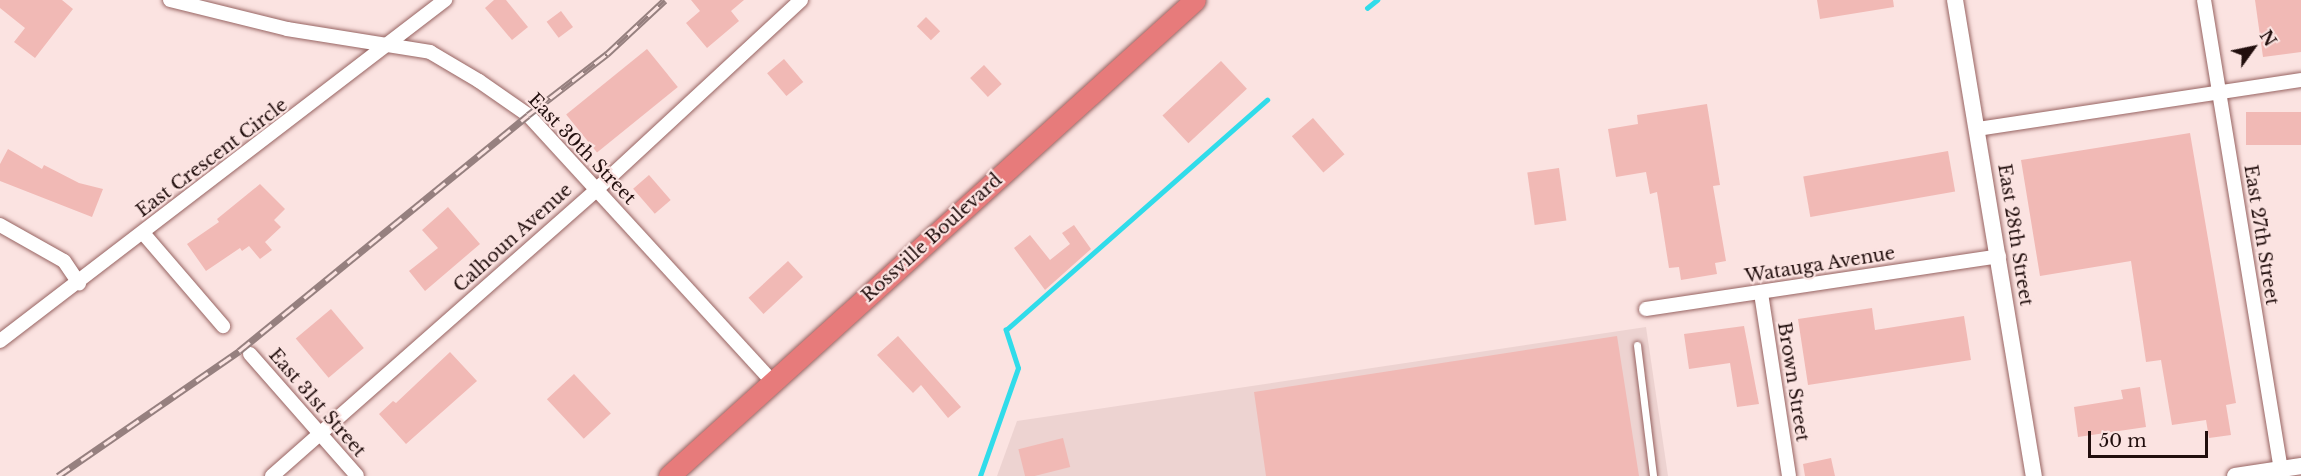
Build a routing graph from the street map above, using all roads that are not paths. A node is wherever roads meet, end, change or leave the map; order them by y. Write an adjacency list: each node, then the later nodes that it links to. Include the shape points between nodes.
1 (170, 0): 7 (street, East 30th Street, via 287,29)
2 (801, 0): 11 (street, Calhoun Avenue)
3 (1195, 0): 22 (highway, Rossville Boulevard)
4 (1955, 0): 10 (street, East 28th Street)
5 (2204, 0): 9 (street, East 27th Street)
6 (441, 1): 7 (street, East Crescent Circle)
7 (390, 45): 11 (street, East 30th Street, via 430,52 528,114); 13 (street, East Crescent Circle)
8 (2301, 80): 9 (street)
9 (2220, 92): 10 (street); 25 (street, East 27th Street)
10 (1977, 129): 14 (street, East 28th Street)
11 (597, 189): 22 (street, East 30th Street); 23 (street, Calhoun Avenue)
12 (0, 225): 15 (street, via 64,261)
13 (143, 233): 15 (street, East Crescent Circle); 18 (street)
14 (1999, 256): 16 (street, Watauga Avenue); 31 (street, East 28th Street)
15 (79, 283): 19 (street, East Crescent Circle)
16 (1761, 293): 17 (street, Watauga Avenue); 30 (street, Brown Street)
17 (1646, 309)
18 (223, 326)
19 (0, 341)
20 (1637, 345): 29 (lane)
21 (250, 354): 23 (street, East 31st Street)
22 (773, 382): 28 (highway, Rossville Boulevard)
23 (319, 435): 26 (street, Calhoun Avenue); 27 (street, East 31st Street)
24 (2301, 466): 25 (street)
25 (2281, 472): 32 (street)
26 (272, 476)
27 (357, 476)
28 (669, 476)
29 (1653, 476)
30 (1789, 476)
31 (2034, 476)
32 (2235, 476)

